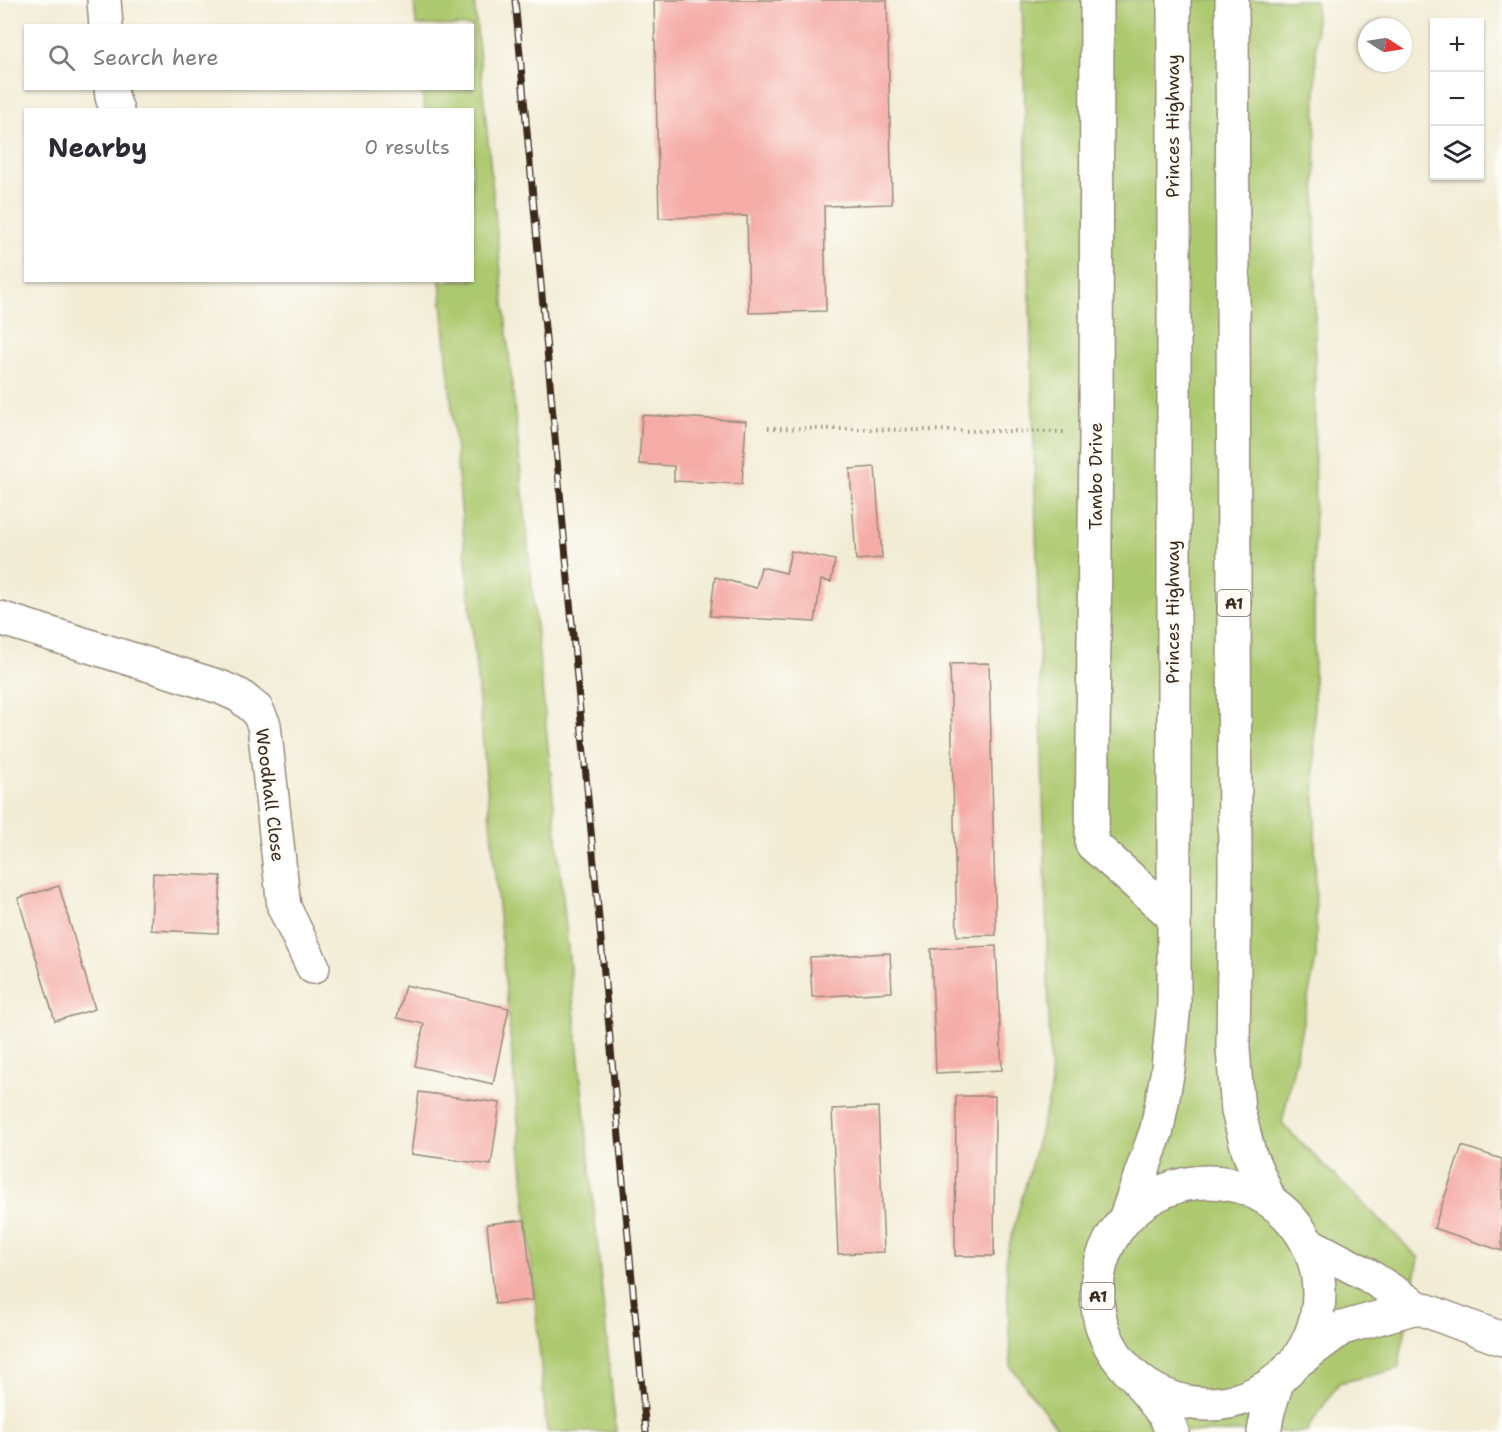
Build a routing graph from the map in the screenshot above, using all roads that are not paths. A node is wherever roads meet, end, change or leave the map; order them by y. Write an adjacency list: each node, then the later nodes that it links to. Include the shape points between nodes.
1 (104, 0): 5 (main road)
2 (1097, 0): 9 (main road, Tambo Drive, via 1092,844)
3 (1173, 0): 9 (main road, Princes Highway / A1)
4 (1232, 0): 11 (main road, A1, via 1233,1049 1238,1111 1249,1154)
5 (106, 24)
6 (111, 90): 7 (main road)
7 (116, 108)
8 (0, 618): 10 (main road, Woodhall Close, via 220,687 257,710 264,725 284,906)
9 (1173, 916): 12 (main road, Princes Highway / A1, via 1174,1003 1168,1069 1156,1130)
10 (313, 967)
11 (1269, 1199): 12 (main road, A1, via 1221,1182 1194,1182 1169,1188); 13 (main road, A1, via 1292,1219)
12 (1126, 1217): 16 (main road, A1, via 1107,1246 1098,1278 1099,1313 1110,1345)
13 (1308, 1244): 14 (main road, via 1366,1274); 17 (main road, A1, via 1318,1276 1318,1308 1309,1339)
14 (1417, 1307): 15 (main road); 17 (main road, via 1342,1328)
15 (1502, 1339)
16 (1130, 1372): 17 (main road, A1, via 1169,1397 1203,1404 1238,1401 1259,1392); 18 (main road, A1, via 1166,1417)
17 (1285, 1373): 19 (main road, A1, via 1268,1411)
18 (1172, 1432)
19 (1264, 1432)

